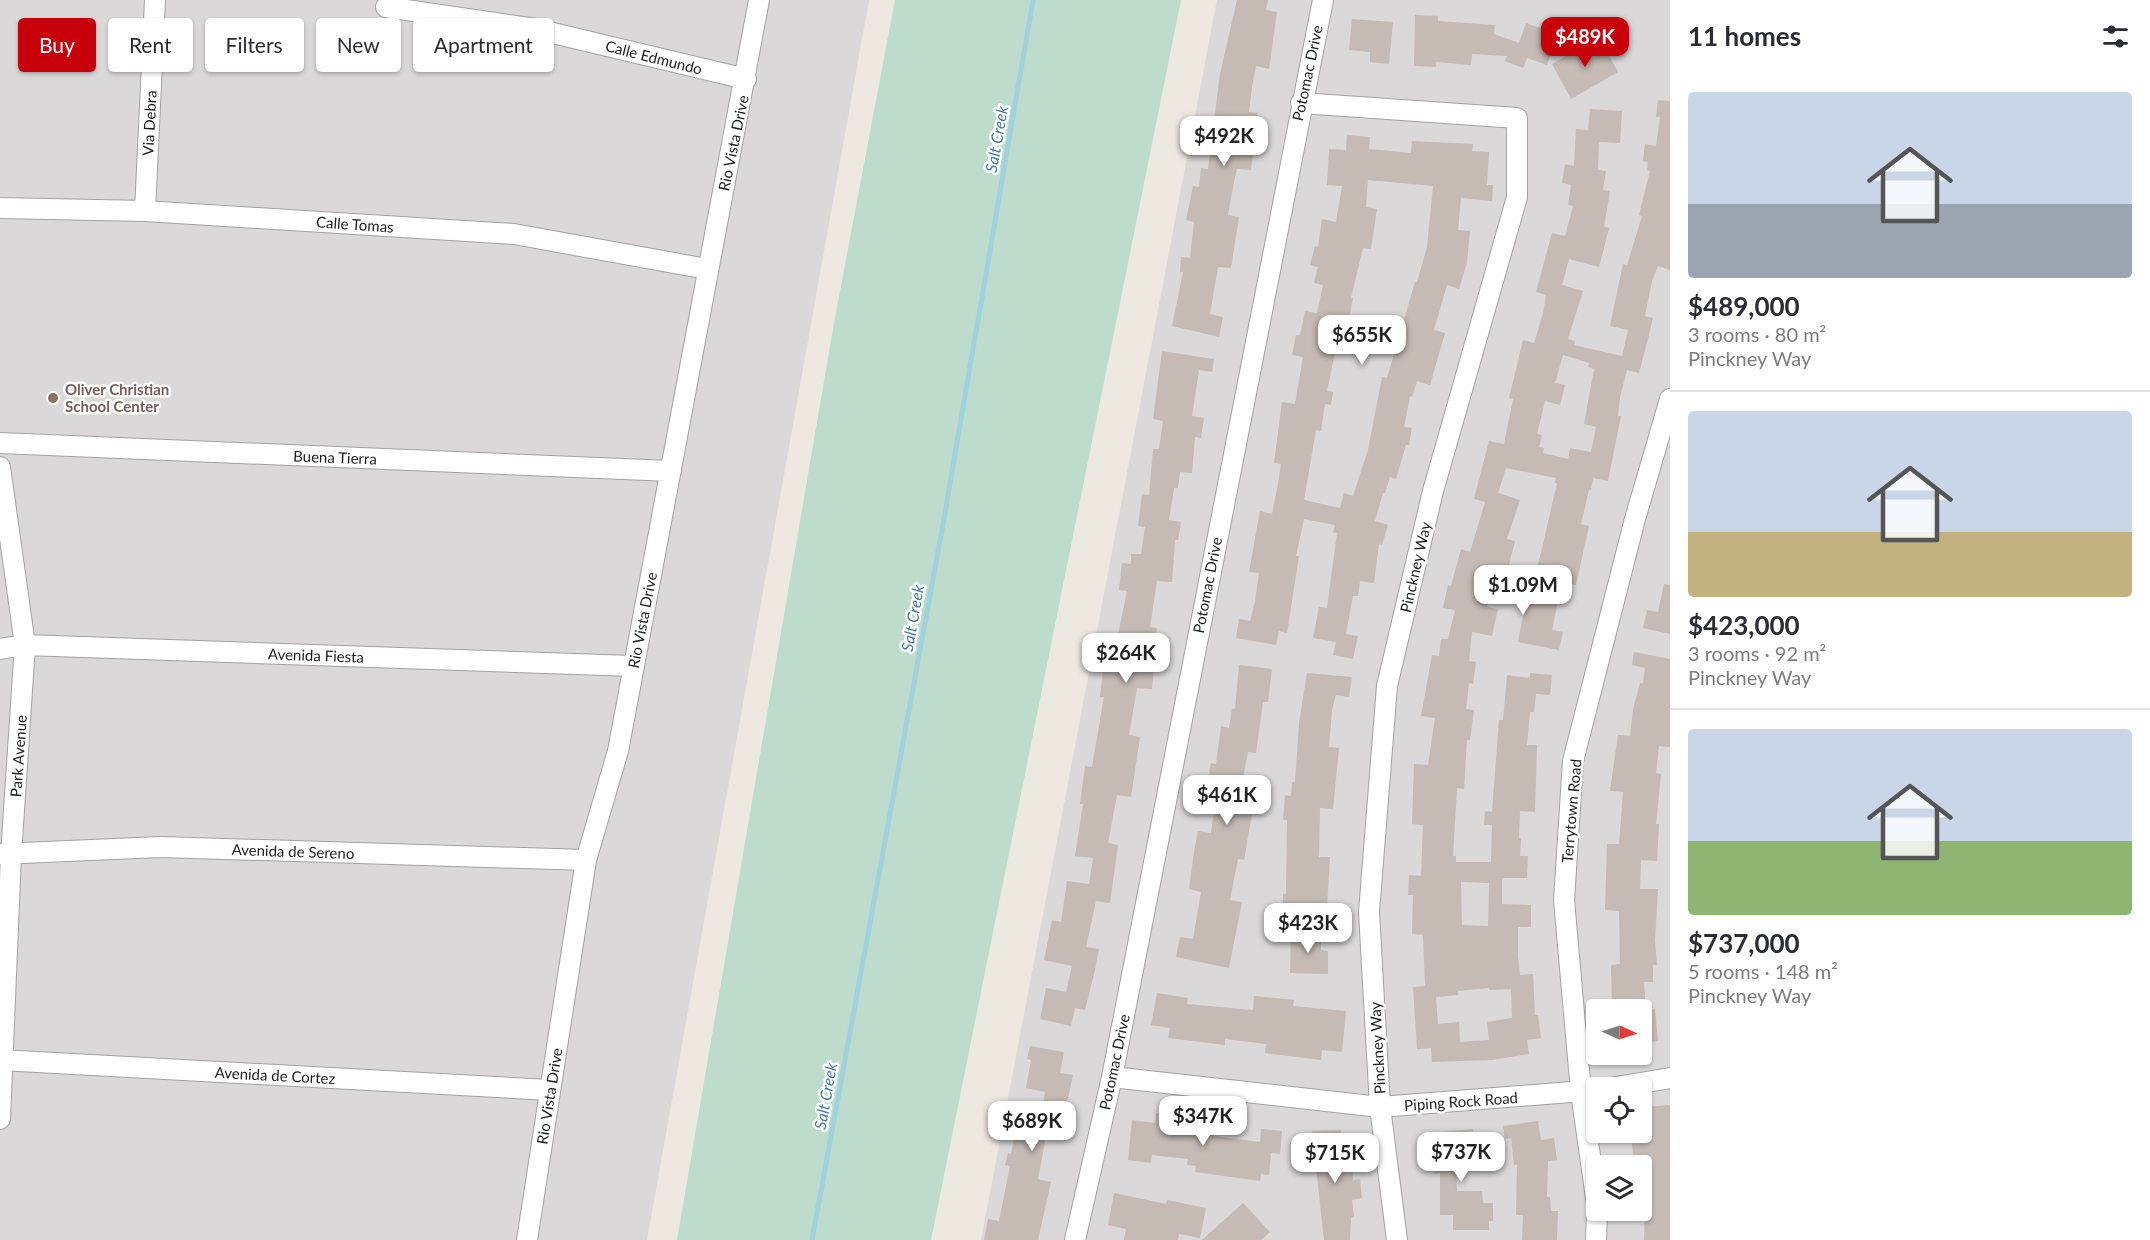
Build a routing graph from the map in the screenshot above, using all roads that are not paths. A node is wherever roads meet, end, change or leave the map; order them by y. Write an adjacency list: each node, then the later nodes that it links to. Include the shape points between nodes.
1 (155, 0): 8 (street, Via Debra)
2 (759, 0): 5 (street, Rio Vista Drive)
3 (1323, 0): 6 (street, Potomac Drive)
4 (386, 7): 5 (street, Calle Edmundo, via 536,29)
5 (746, 79): 9 (street, Rio Vista Drive)
6 (1301, 103): 20 (street, Potomac Drive); 26 (street, Pinckney Way, via 1517,118 1517,197 1433,491 1387,686 1369,912)
7 (0, 208): 8 (street, Calle Tomas)
8 (145, 211): 9 (street, Calle Tomas, via 514,234)
9 (707, 269): 13 (street, Rio Vista Drive)
10 (1670, 399): 21 (street, Terrytown Road, via 1573,761 1564,900)
11 (0, 443): 13 (street, Buena Tierra)
12 (0, 467): 14 (street, Park Avenue)
13 (671, 471): 16 (street, Rio Vista Drive)
14 (25, 645): 15 (street, Avenida Fiesta); 16 (street, Avenida Fiesta); 17 (street, Park Avenue)
15 (0, 649)
16 (633, 666): 18 (street, Rio Vista Drive, via 618,752)
17 (6, 855): 18 (street, Avenida de Sereno, via 160,847); 19 (street, Park Avenue)
18 (586, 860): 24 (street, Rio Vista Drive)
19 (2, 1060): 24 (street, Avenida de Cortez); 27 (street, Park Avenue)
20 (1112, 1077): 26 (street, Piping Rock Road); 30 (street, Potomac Drive)
21 (1586, 1077)
22 (1670, 1078): 23 (street)
23 (1652, 1081)
24 (550, 1090): 29 (street, Rio Vista Drive)
25 (1586, 1091): 26 (street, Piping Rock Road)
26 (1380, 1107): 31 (street, Pinckney Way)
27 (0, 1119)
28 (1597, 1221): 32 (street)
29 (527, 1240)
30 (1075, 1240)
31 (1397, 1240)
32 (1596, 1240)

